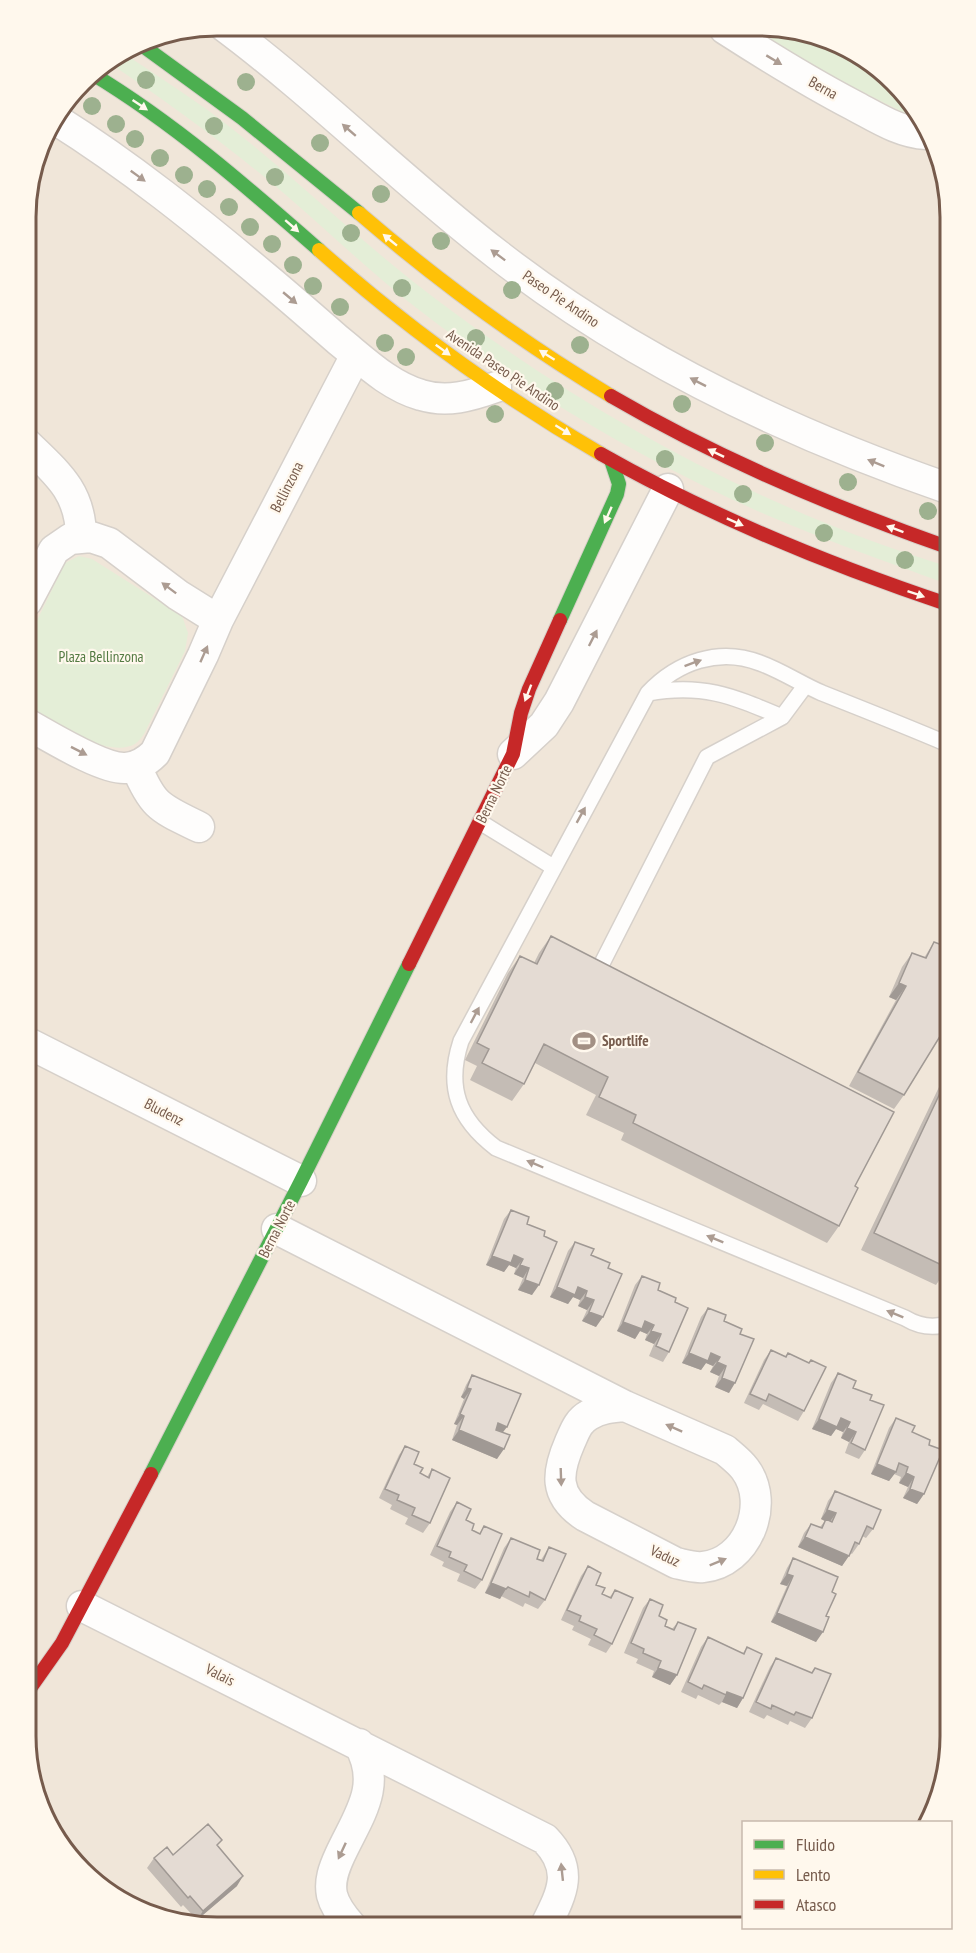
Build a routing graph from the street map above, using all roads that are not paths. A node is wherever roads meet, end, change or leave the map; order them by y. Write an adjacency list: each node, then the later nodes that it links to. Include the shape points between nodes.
1 (237, 36): 11 (street, Paseo Pie Andino, one-way to 1, via 810,436 690,378 613,333 473,236)
2 (736, 36): 6 (street, Berna, one-way to 6, via 876,118)
3 (149, 50): 14 (street, one-way to 3, via 777,483 608,394 467,301 246,120)
4 (100, 79): 8 (street, Avenida Paseo Pie Andino, one-way to 8, via 208,155 369,292)
5 (62, 123): 7 (street, one-way to 7, via 168,198)
6 (920, 134)
7 (356, 355): 8 (street, via 396,384 422,396 454,399); 17 (street, Bellinzona)
8 (496, 387): 10 (street, Avenida Paseo Pie Andino, one-way to 10)
9 (36, 453): 13 (street, via 67,484 79,511)
10 (611, 460): 12 (street, Avenida Paseo Pie Andino); 23 (street, Berna Norte, one-way to 23, via 619,484 617,494 529,689 520,713)
11 (940, 486)
12 (668, 489): 16 (street, Avenida Paseo Pie Andino, one-way to 16, via 793,548); 23 (street, Berna Norte, one-way to 12, via 544,725 559,702)
13 (81, 537): 15 (street, via 54,550); 17 (street, one-way to 13, via 109,543)
14 (940, 544)
15 (36, 584)
16 (940, 602)
17 (218, 620): 24 (street, Bellinzona, one-way to 17, via 147,761 161,743)
18 (806, 686): 19 (lane, one-way to 18, via 673,671 707,658 725,657 761,663); 20 (lane); 22 (lane)
19 (648, 693): 20 (lane, via 682,688 707,690); 27 (lane, one-way to 19)
20 (782, 717): 28 (lane, via 707,757)
21 (36, 729): 24 (street, one-way to 24, via 105,764)
22 (940, 741)
23 (513, 754): 25 (street, Berna Norte)
24 (136, 766): 26 (street, via 156,803)
25 (480, 822): 27 (lane); 30 (street, Berna Norte)
26 (199, 827)
27 (553, 867): 32 (lane, one-way to 27, via 915,1324 496,1148 469,1123 460,1107 455,1082 461,1041)
28 (593, 981)
29 (36, 1047): 30 (street, Bludenz)
30 (301, 1181): 31 (street, Berna Norte)
31 (277, 1229): 33 (street, Vaduz); 36 (street, Berna Norte)
32 (940, 1326)
33 (558, 1372): 34 (street, Vaduz); 35 (street, Vaduz, via 576,1398)
34 (625, 1406): 35 (street, via 596,1411); 35 (street, Vaduz, one-way to 34, via 560,1470 562,1490 574,1509 676,1563 702,1568 726,1560 743,1544 756,1511 753,1484 746,1470 724,1450)
35 (579, 1422)
36 (82, 1606): 37 (street, Berna Norte); 38 (street, Valais)
37 (36, 1680)
38 (359, 1744): 39 (street, Valais); 40 (street, via 370,1770)
39 (432, 1781): 40 (street, Valais, via 394,1784); 42 (street, Valais, one-way to 39, via 563,1883 562,1863 555,1850 545,1839)
40 (367, 1798): 41 (street, one-way to 41, via 337,1863 331,1887)
41 (344, 1917)
42 (550, 1917)

